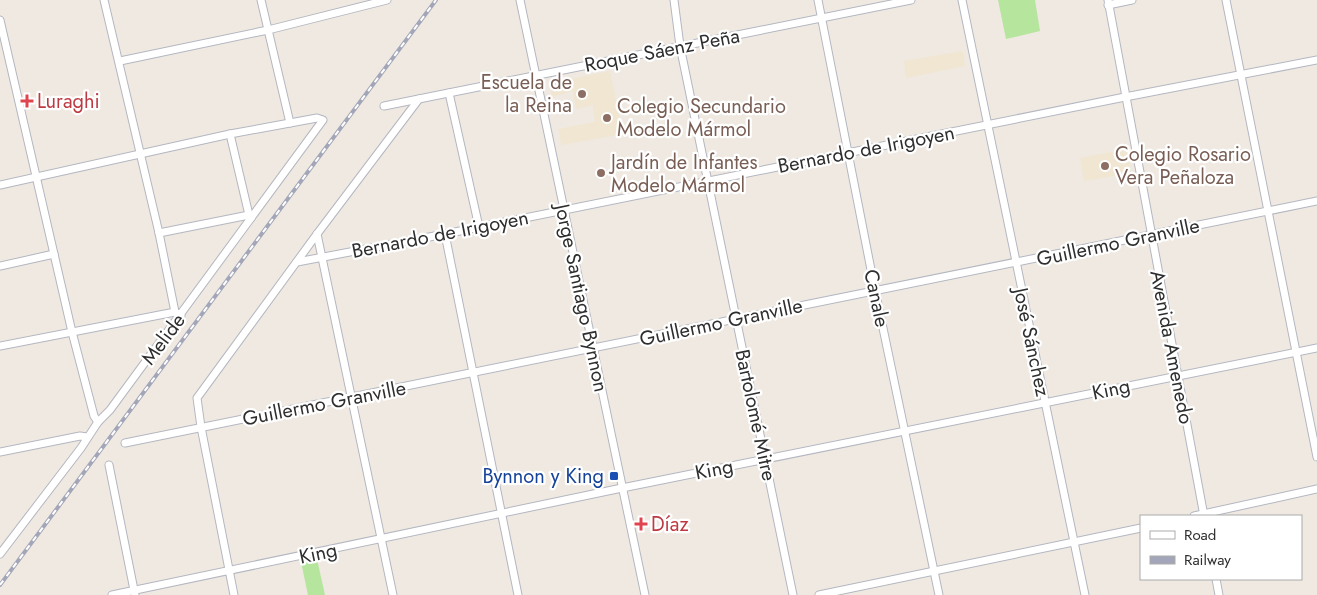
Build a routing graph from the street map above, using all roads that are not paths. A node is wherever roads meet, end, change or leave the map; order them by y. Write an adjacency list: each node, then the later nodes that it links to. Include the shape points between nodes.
1 (104, 0): 17 (street)
2 (261, 0): 14 (street)
3 (387, 0): 14 (street)
4 (520, 0): 18 (street, Jorge Santiago Bynnon)
5 (674, 0): 15 (street, Bartolomé Mitre)
6 (818, 0): 12 (street, Canale)
7 (911, 0): 12 (street, Roque Sáenz Peña)
8 (962, 0): 25 (street, José Sánchez)
9 (1132, 0): 11 (street)
10 (1226, 0): 19 (street)
11 (1108, 2): 21 (street, Avenida Amenedo)
12 (822, 19): 15 (street, Roque Sáenz Peña); 28 (street, Canale)
13 (0, 20): 29 (street)
14 (268, 30): 17 (street); 24 (street)
15 (680, 46): 18 (street, Roque Sáenz Peña); 30 (street, Bartolomé Mitre)
16 (1317, 60): 19 (street, Bernardo de Irigoyen)
17 (120, 62): 27 (street)
18 (535, 76): 20 (street, Roque Sáenz Peña); 33 (street, Jorge Santiago Bynnon)
19 (1241, 76): 21 (street, Bernardo de Irigoyen); 34 (street)
20 (449, 93): 22 (street, Roque Sáenz Peña); 36 (street)
21 (1125, 97): 25 (street, Bernardo de Irigoyen); 40 (street, Avenida Amenedo)
22 (419, 99): 23 (street, Roque Sáenz Peña); 38 (street)
23 (384, 106)
24 (290, 123): 26 (street); 35 (street, Melide, via 317,118 323,120)
25 (986, 124): 28 (street, Bernardo de Irigoyen); 44 (street, José Sánchez)
26 (230, 134): 27 (street); 35 (street)
27 (140, 153): 29 (street); 37 (street)
28 (848, 153): 30 (street, Bernardo de Irigoyen); 46 (street, Canale)
29 (36, 177): 31 (street); 41 (street)
30 (709, 181): 33 (street, Bernardo de Irigoyen); 48 (street, Bartolomé Mitre)
31 (0, 185)
32 (1317, 202): 34 (street, Guillermo Granville)
33 (563, 210): 36 (street, Bernardo de Irigoyen); 52 (street, Jorge Santiago Bynnon)
34 (1268, 212): 40 (street, Guillermo Granville); 53 (street)
35 (250, 217): 37 (street); 47 (street, Melide)
36 (479, 227): 39 (street, Bernardo de Irigoyen)
37 (159, 233): 47 (street)
38 (317, 234): 42 (street); 43 (street)
39 (445, 234): 42 (street, Bernardo de Irigoyen); 54 (street)
40 (1151, 234): 44 (street, Guillermo Granville); 55 (street, Avenida Amenedo)
41 (54, 254): 45 (street); 49 (street)
42 (322, 258): 43 (street, Bernardo de Irigoyen); 56 (street)
43 (297, 262): 59 (street, via 199,394 196,402)
44 (1015, 263): 46 (street, Guillermo Granville); 57 (street, José Sánchez)
45 (0, 266)
46 (876, 290): 48 (street, Guillermo Granville); 60 (street, Canale)
47 (178, 314): 49 (street); 58 (street, Melide)
48 (736, 318): 52 (street, Guillermo Granville); 65 (street, Bartolomé Mitre)
49 (72, 332): 50 (street); 58 (street)
50 (0, 346)
51 (1317, 348): 53 (street, King)
52 (593, 349): 54 (street, Guillermo Granville); 67 (street, Jorge Santiago Bynnon)
53 (1296, 352): 55 (street, King); 64 (street)
54 (474, 372): 56 (street, Guillermo Granville); 69 (street)
55 (1177, 376): 57 (street, King); 70 (street, Avenida Amenedo)
56 (351, 398): 59 (street, Guillermo Granville); 72 (street)
57 (1045, 403): 60 (street, King); 73 (street, José Sánchez)
58 (98, 422): 61 (street, Melide)
59 (201, 427): 62 (street, Guillermo Granville); 75 (street)
60 (904, 431): 65 (street, King); 76 (street, Canale)
61 (87, 437): 63 (street); 74 (street, Melide)
62 (125, 443)
63 (0, 452)
64 (1317, 457)
65 (764, 459): 67 (street, King); 84 (street, Bartolomé Mitre)
66 (109, 466): 78 (street)
67 (622, 488): 69 (street, King); 83 (street, Jorge Santiago Bynnon)
68 (1317, 489): 70 (street)
69 (502, 514): 72 (street, King); 82 (street)
70 (1204, 515)
71 (1140, 528): 73 (street)
72 (382, 539): 75 (street, King); 81 (street)
73 (1074, 542): 76 (street); 87 (street, José Sánchez)
74 (0, 554)
75 (229, 571): 78 (street, King); 80 (street)
76 (934, 572): 85 (street); 86 (street, Canale)
77 (1216, 580): 88 (street)
78 (135, 593): 79 (street, King)
79 (112, 595)
80 (234, 595)
81 (393, 595)
82 (518, 595)
83 (645, 595)
84 (793, 595)
85 (819, 595)
86 (939, 595)
87 (1085, 595)
88 (1219, 595)

